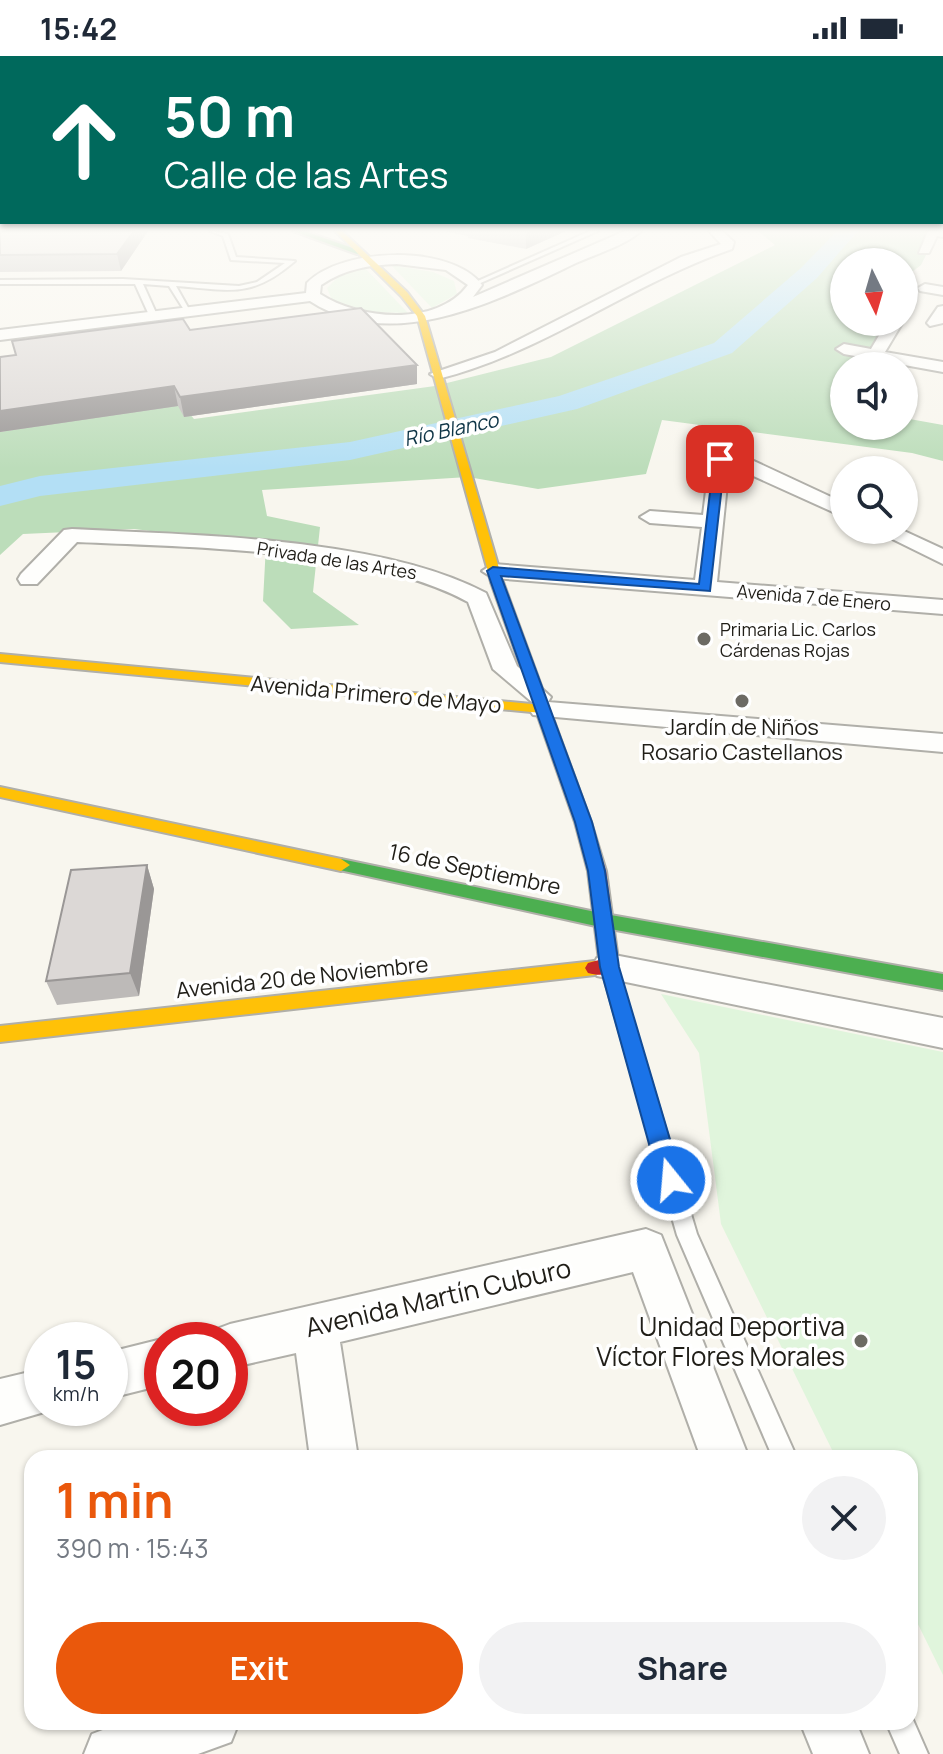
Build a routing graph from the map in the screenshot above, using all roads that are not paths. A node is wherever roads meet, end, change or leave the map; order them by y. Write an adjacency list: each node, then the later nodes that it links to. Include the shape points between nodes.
1 (151, 310): 8 (lane)
2 (192, 310): 7 (street)
3 (341, 310): 9 (street)
4 (415, 310): 9 (main road)
5 (447, 310): 9 (street)
6 (588, 310): 15 (street, via 501,355)
7 (186, 311): 8 (street)
8 (153, 315): 10 (street)
9 (421, 316): 15 (main road)
10 (0, 335)
11 (844, 349): 12 (street)
12 (860, 352)
13 (918, 363): 14 (street)
14 (943, 367)
15 (438, 374): 25 (main road)
16 (818, 482): 17 (street)
17 (830, 488)
18 (830, 505): 20 (street, via 725,458 717,461)
19 (650, 517): 20 (street)
20 (711, 522): 27 (street)
21 (918, 528): 22 (street)
22 (943, 540)
23 (915, 544): 24 (street)
24 (943, 557)
25 (493, 571): 27 (street, Avenida 7 de Enero); 30 (main road)
26 (29, 579): 30 (street, Privada de las Artes, via 72,535 217,542 425,574 478,598 506,669)
27 (705, 588): 28 (street, Avenida 7 de Enero)
28 (943, 607)
29 (0, 658): 30 (main road, Avenida Primero de Mayo)
30 (540, 703): 31 (street, Avenida Primero de Mayo); 33 (main road, via 583,822)
31 (943, 743)
32 (0, 792): 33 (main road, 16 de Septiembre)
33 (605, 921): 34 (main road); 35 (main road, 16 de Septiembre)
34 (609, 967): 36 (street); 37 (main road, Avenida 20 de Noviembre); 44 (lane, via 687,1235)
35 (943, 982)
36 (943, 1033)
37 (0, 1034)
38 (315, 1325): 39 (street, Avenida Martín Cuburo); 42 (street); 43 (street, Avenida Martín Cuburo, via 646,1249)
39 (248, 1342)
40 (24, 1396): 41 (street)
41 (0, 1402)
42 (333, 1450)
43 (722, 1450)
44 (781, 1450)
45 (186, 1730): 48 (street)
46 (831, 1730): 49 (street)
47 (904, 1730): 50 (lane)
48 (112, 1754)
49 (841, 1754)
50 (914, 1754)

